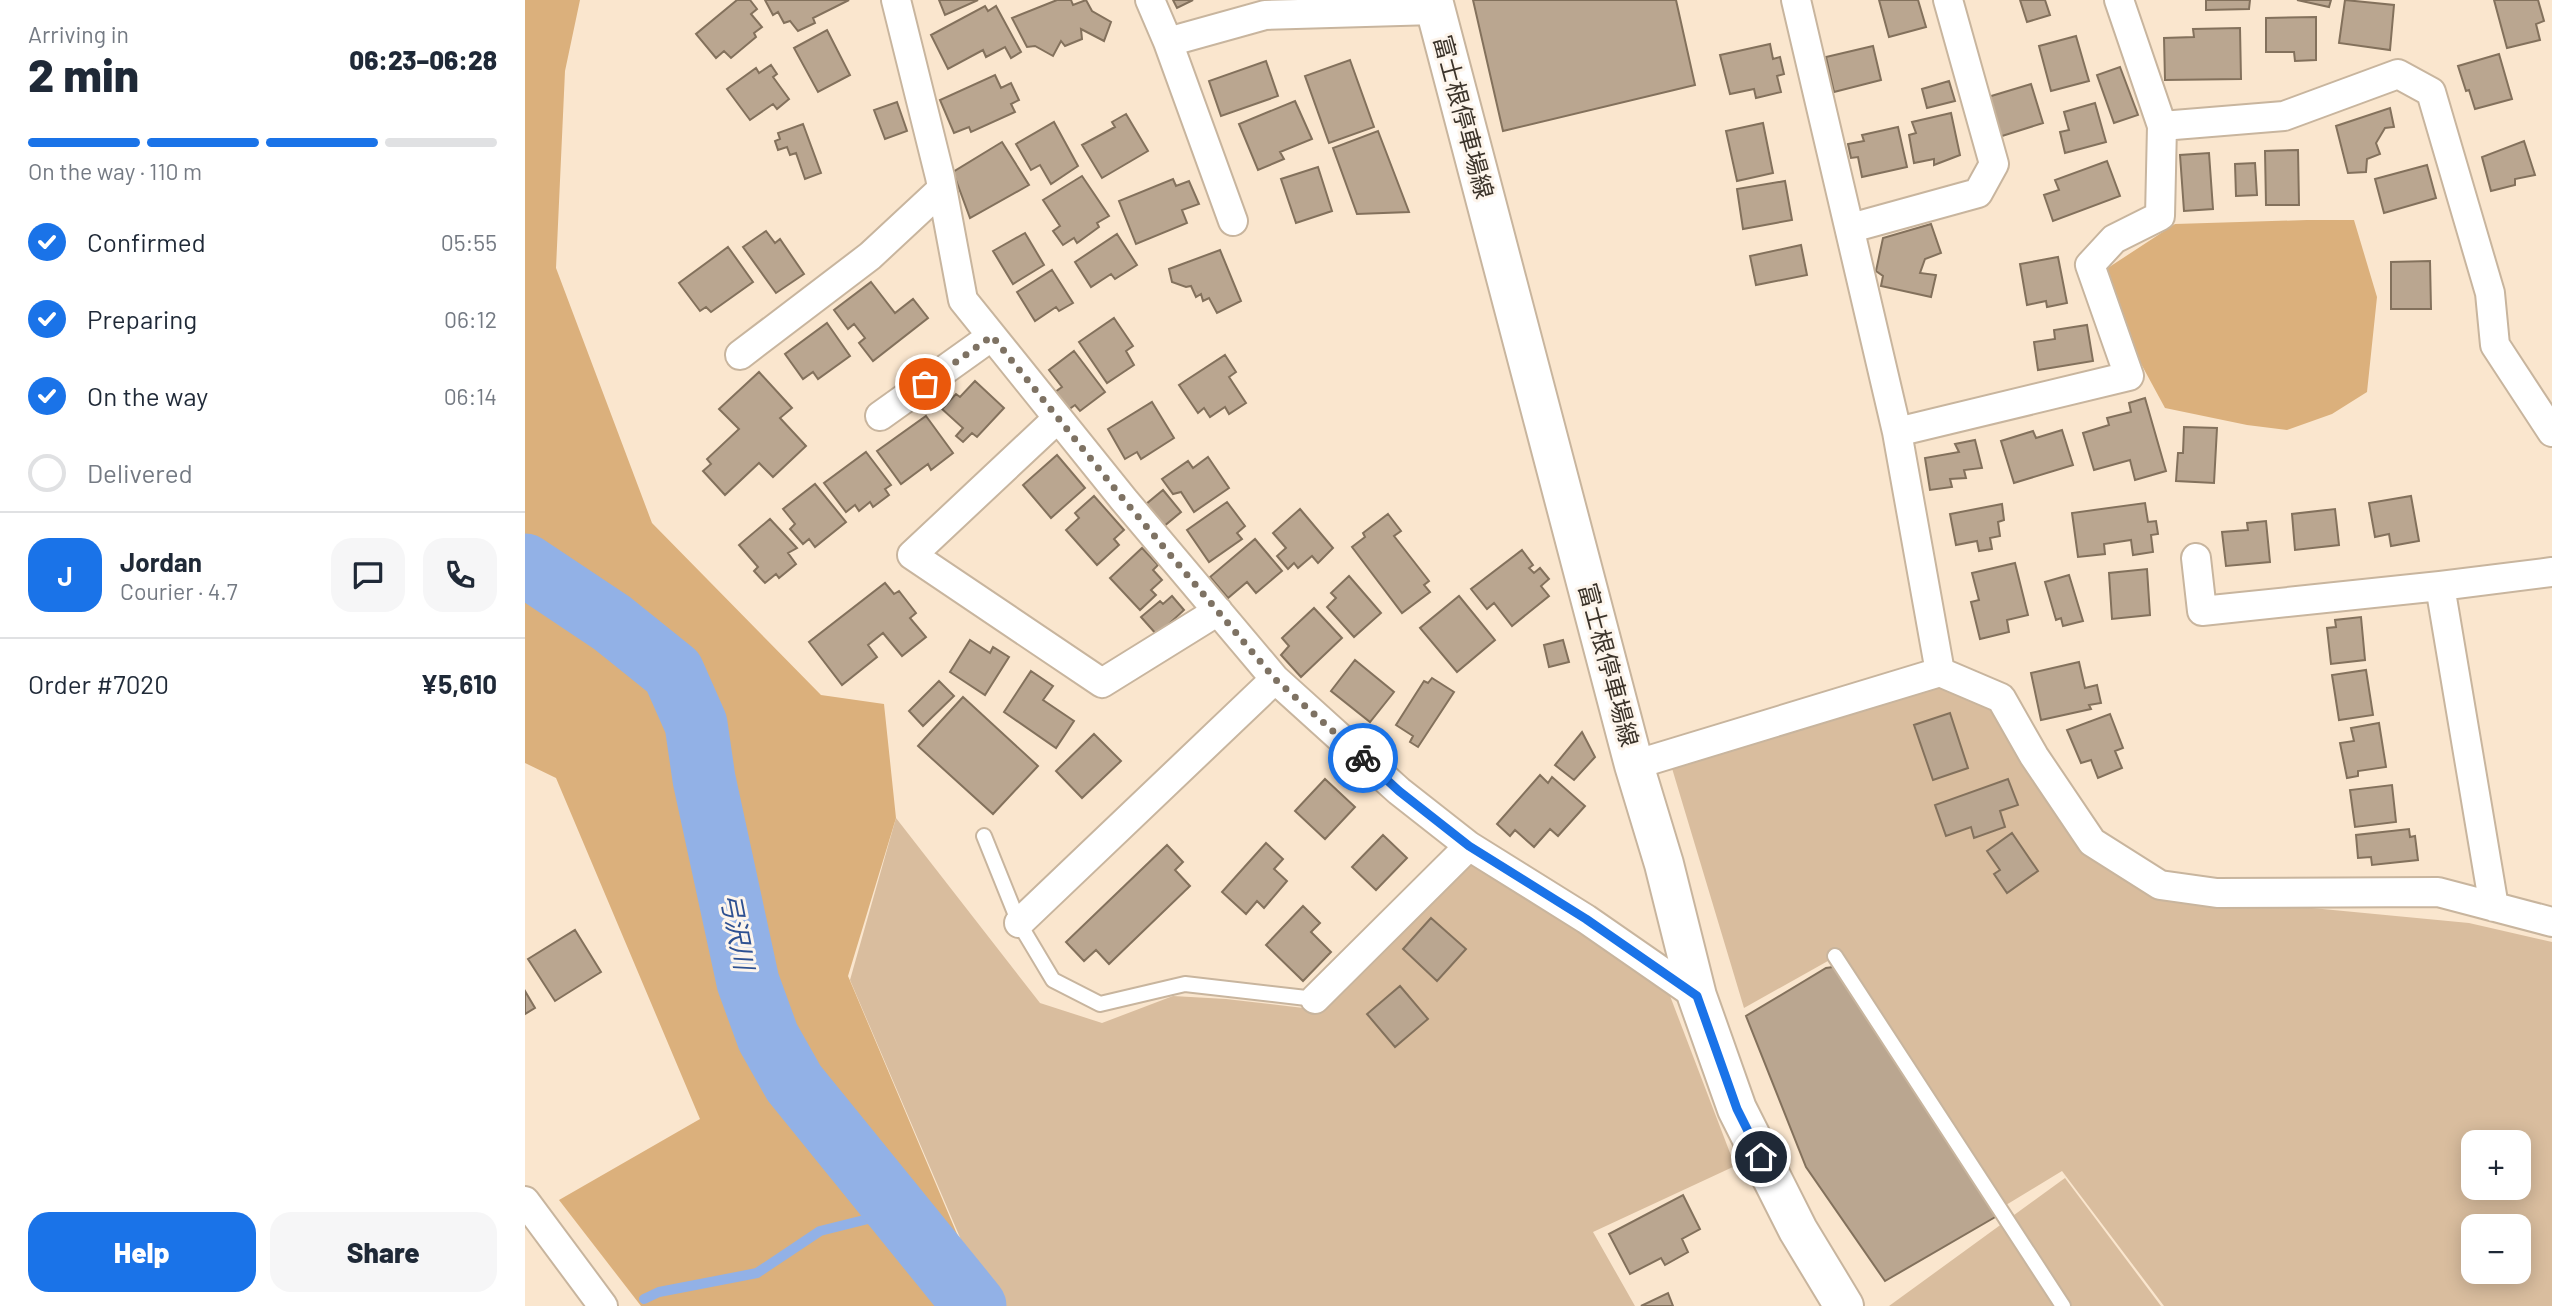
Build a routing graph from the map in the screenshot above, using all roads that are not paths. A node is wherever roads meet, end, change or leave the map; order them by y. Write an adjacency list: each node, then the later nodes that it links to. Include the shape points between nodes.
1 (896, 0): 9 (street)
2 (1150, 0): 7 (street)
3 (1796, 0): 11 (street)
4 (1948, 0): 11 (street, via 1994,164 1979,193)
5 (2119, 0): 8 (street)
6 (1434, 5): 7 (street, via 1265,15); 24 (main road, 富士根停車場線)
7 (1168, 42): 10 (street)
8 (2162, 126): 16 (street, via 2160,216 2114,239 2090,265 2129,376); 17 (street, via 2284,116 2398,74 2431,92 2490,293 2495,345)
9 (942, 190): 12 (street, via 963,300); 13 (street, via 870,256)
10 (1233, 221)
11 (1851, 228): 16 (street)
12 (992, 336): 14 (street); 15 (street)
13 (740, 355)
14 (880, 416)
15 (1058, 418): 21 (street); 21 (street, via 912,555 1102,683)
16 (1897, 432): 22 (street)
17 (2552, 432)
18 (2196, 558): 20 (street, via 2203,611)
19 (2552, 572): 20 (street)
20 (2440, 586): 27 (street)
21 (1218, 611): 23 (street)
22 (1941, 672): 24 (street); 27 (street, via 2001,698 2092,842 2159,885 2217,893 2438,892)
23 (1275, 679): 26 (street, via 1399,791); 29 (street)
24 (1634, 765): 31 (main road, 富士根停車場線)
25 (983, 836): 29 (lane)
26 (1469, 846): 31 (street); 32 (street)
27 (2494, 907): 28 (street)
28 (2552, 922)
29 (1019, 923): 32 (lane, via 1053,980 1100,1004 1185,984)
30 (1835, 956): 36 (lane)
31 (1697, 996): 35 (main road, 富士根停車場線, via 1737,1109 1798,1230)
32 (1315, 999)
33 (525, 1200): 34 (street)
34 (603, 1306)
35 (1844, 1306)
36 (2063, 1306)

